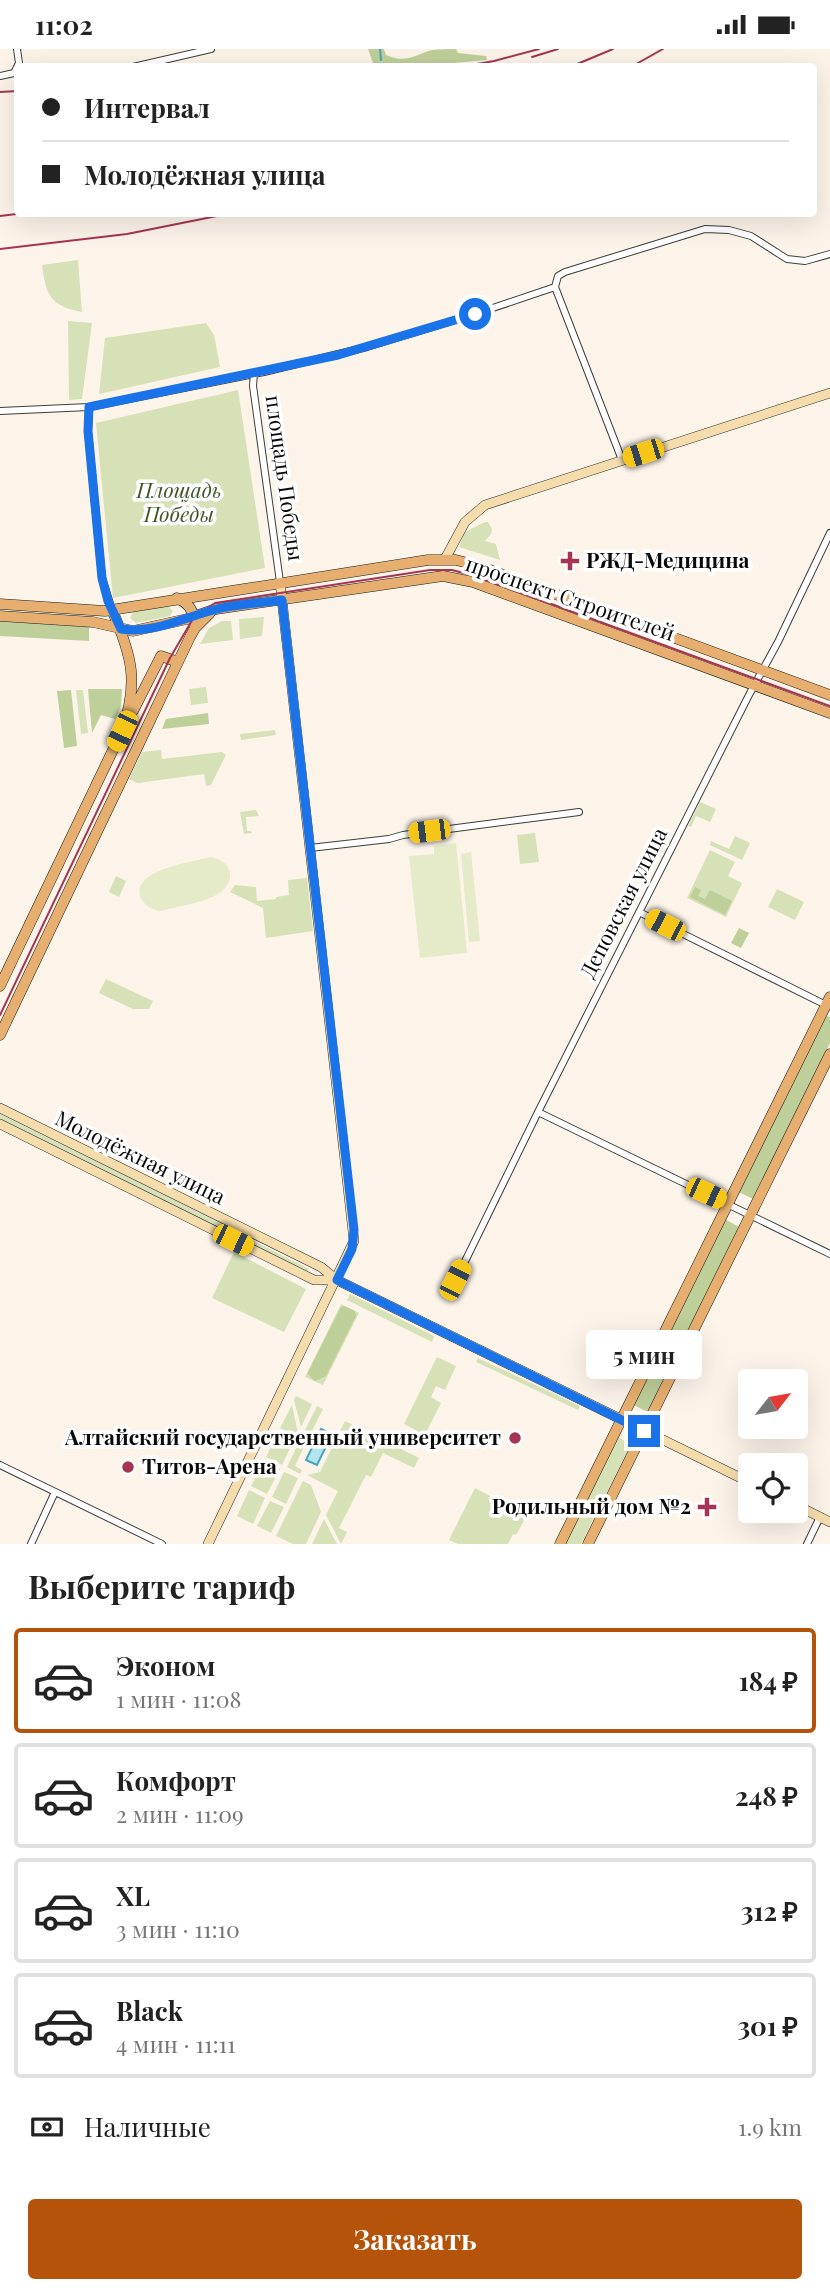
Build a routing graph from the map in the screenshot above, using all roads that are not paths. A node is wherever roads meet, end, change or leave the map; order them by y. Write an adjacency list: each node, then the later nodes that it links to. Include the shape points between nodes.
1 (211, 49): 2 (street)
2 (150, 63)
3 (830, 254): 4 (street, via 805,261 787,259 751,236 705,229 565,272)
4 (555, 287): 5 (street, via 348,352); 9 (street)
5 (254, 373): 7 (street, площадь Победы); 12 (street, площадь Победы)
6 (830, 393): 9 (street)
7 (89, 407): 8 (street, площадь Победы); 17 (street, via 102,578)
8 (0, 411)
9 (622, 460): 11 (street, via 477,509)
10 (830, 533): 25 (street, Деповская улица)
11 (445, 559): 12 (main road, проспект Строителей); 15 (main road, проспект Строителей, via 479,566)
12 (280, 582): 13 (main road, проспект Строителей); 14 (street)
13 (177, 598): 17 (main road, проспект Строителей); 21 (main road)
14 (282, 600): 18 (main road, проспект Строителей); 20 (main road, проспект Строителей, via 443,576); 31 (street)
15 (573, 600): 20 (main road); 25 (main road, проспект Строителей)
16 (0, 604): 17 (main road, проспект Строителей)
17 (112, 610): 22 (main road)
18 (216, 610): 21 (main road, проспект Строителей); 23 (main road, via 202,619)
19 (0, 615): 22 (main road, проспект Строителей, via 93,622)
20 (567, 616): 26 (main road, проспект Строителей)
21 (194, 617): 22 (main road, проспект Строителей, via 133,631); 23 (main road)
22 (121, 629): 29 (main road, via 131,664 132,695)
23 (190, 637): 24 (main road)
24 (178, 662): 29 (main road, via 164,655 158,659); 35 (main road)
25 (762, 670): 26 (street, Деповская улица); 27 (main road, проспект Строителей)
26 (754, 685): 28 (main road, проспект Строителей); 32 (street, Деповская улица)
27 (830, 695)
28 (830, 713)
29 (122, 731): 33 (main road)
30 (579, 812): 31 (street)
31 (310, 848): 43 (street, via 354,1230 352,1249)
32 (639, 912): 34 (street); 38 (street, Деповская улица)
33 (0, 986)
34 (829, 1003): 40 (main road)
35 (0, 1035)
36 (830, 1054): 41 (main road)
37 (0, 1108): 43 (street, Молодёжная улица, via 321,1267)
38 (538, 1112): 40 (street); 44 (street, Деповская улица)
39 (0, 1123): 43 (street, Молодёжная улица, via 314,1280)
40 (728, 1204): 41 (street); 45 (main road)
41 (750, 1215): 42 (street); 46 (main road)
42 (830, 1254)
43 (337, 1280): 45 (street, Молодёжная улица); 55 (street)
44 (451, 1290)
45 (620, 1420): 46 (street, Молодёжная улица); 56 (main road)
46 (644, 1431): 48 (street, Молодёжная улица); 57 (main road)
47 (0, 1465): 49 (street)
48 (738, 1477)
49 (55, 1492): 53 (street); 54 (street)
50 (808, 1511): 51 (street)
51 (820, 1517): 52 (street); 58 (street)
52 (830, 1522)
53 (31, 1544)
54 (162, 1544)
55 (208, 1544)
56 (560, 1544)
57 (588, 1544)
58 (807, 1544)

